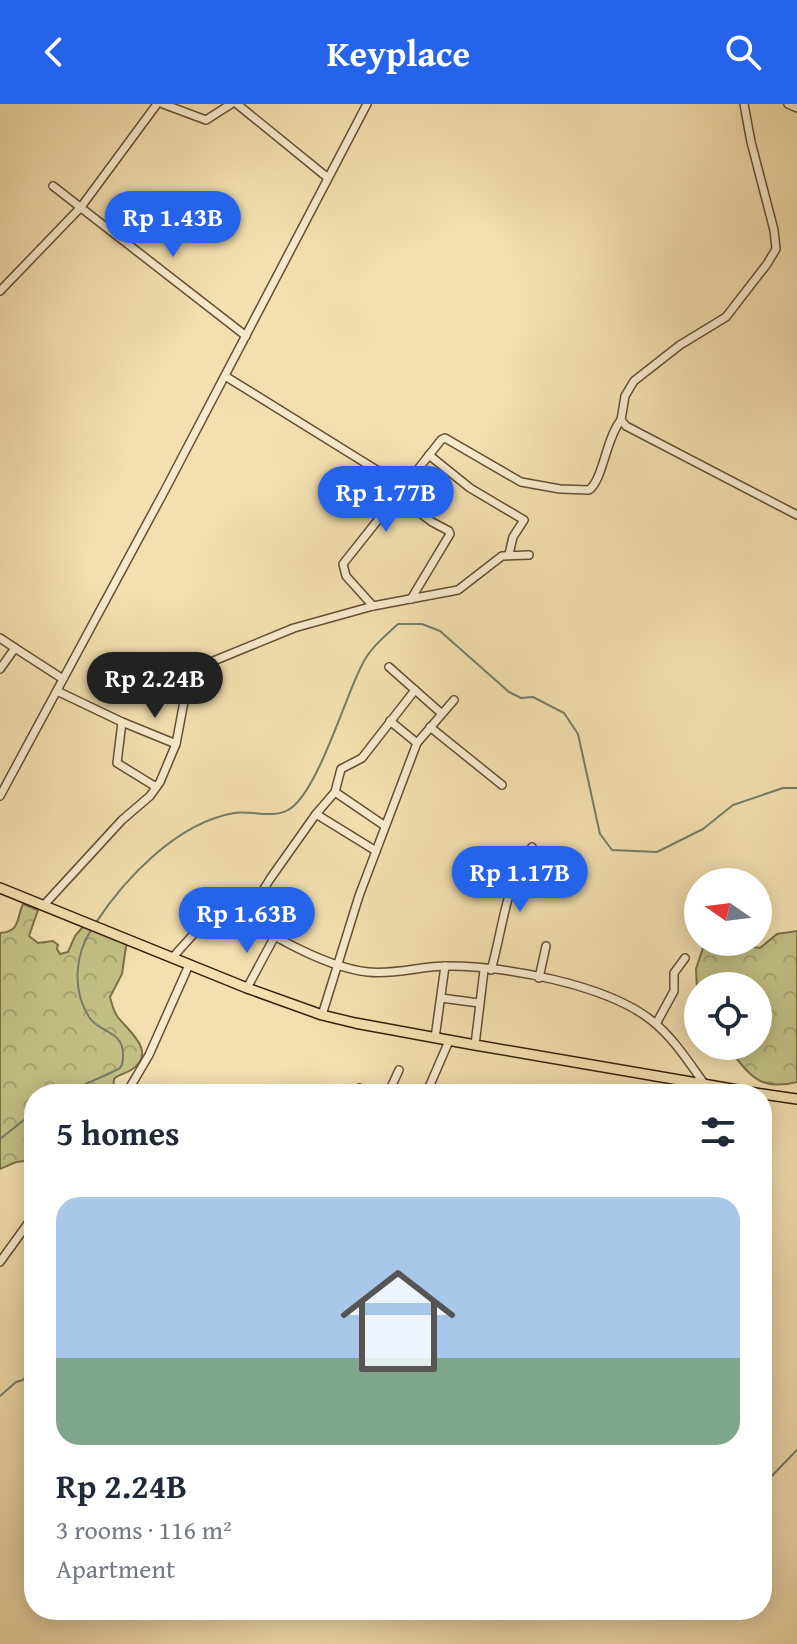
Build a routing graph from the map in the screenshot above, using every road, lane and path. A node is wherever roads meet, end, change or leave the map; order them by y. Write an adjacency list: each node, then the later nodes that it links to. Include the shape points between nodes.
1 (157, 104): 10 (street)
2 (163, 104): 3 (street, via 206,120)
3 (234, 104): 8 (street)
4 (367, 104): 8 (street)
5 (744, 104): 14 (street, via 776,249 726,317 634,381)
6 (788, 104): 7 (street)
7 (797, 108)
8 (328, 178): 12 (street)
9 (53, 186): 10 (street)
10 (81, 207): 11 (street); 12 (street)
11 (0, 291)
12 (246, 336): 13 (street)
13 (225, 376): 16 (street); 27 (street)
14 (621, 420): 15 (street, via 596,484 583,492 521,482 448,439); 18 (street)
15 (429, 455): 16 (street); 19 (street, via 524,520)
16 (404, 487): 17 (street)
17 (397, 496): 21 (street, via 450,534); 22 (street, via 343,564 346,576)
18 (797, 515)
19 (509, 554): 20 (street); 21 (street, via 458,590)
20 (529, 555)
21 (411, 599): 22 (street)
22 (373, 606): 36 (street, via 294,628 211,662 186,691)
23 (0, 638): 24 (street)
24 (15, 648): 26 (street); 27 (street)
25 (389, 667): 28 (street)
26 (0, 669)
27 (63, 679): 29 (street)
28 (415, 690): 31 (street); 32 (street)
29 (57, 691): 33 (street); 40 (street)
30 (454, 700): 31 (street)
31 (441, 713): 34 (street)
32 (390, 721): 35 (street); 39 (street, via 362,758 341,769)
33 (122, 722): 36 (street); 38 (street, via 117,763)
34 (430, 727): 35 (street); 37 (street)
35 (417, 743): 42 (street)
36 (176, 744): 38 (street)
37 (502, 785)
38 (156, 787): 46 (street)
39 (335, 792): 41 (street); 42 (street)
40 (0, 796)
41 (316, 814): 44 (street); 47 (street)
42 (385, 826): 44 (street)
43 (532, 847): 55 (street, via 510,890)
44 (376, 851): 52 (street)
45 (0, 888): 46 (main road)
46 (43, 906): 50 (main road)
47 (246, 918): 48 (street); 50 (street, via 219,906)
48 (275, 936): 52 (street); 57 (street)
49 (546, 946): 56 (street)
50 (172, 958): 53 (main road)
51 (685, 958): 61 (street, via 674,973 674,991)
52 (337, 964): 54 (street, via 385,973); 60 (street)
53 (189, 965): 57 (main road); 66 (street)
54 (445, 966): 55 (street); 58 (street)
55 (488, 970): 56 (street); 59 (street)
56 (539, 978): 61 (street, via 592,990)
57 (247, 988): 60 (main road)
58 (441, 998): 59 (street); 62 (street)
59 (479, 1003): 64 (street)
60 (322, 1015): 62 (main road)
61 (656, 1024): 70 (street)
62 (435, 1038): 63 (main road)
63 (449, 1041): 64 (main road); 68 (street)
64 (475, 1045): 69 (main road)
65 (399, 1070): 67 (street)
66 (132, 1084)
67 (393, 1084)
68 (430, 1084)
69 (695, 1084)
70 (705, 1084)
71 (772, 1095): 72 (main road)
72 (797, 1099)
73 (24, 1229): 74 (street)
74 (0, 1262)

